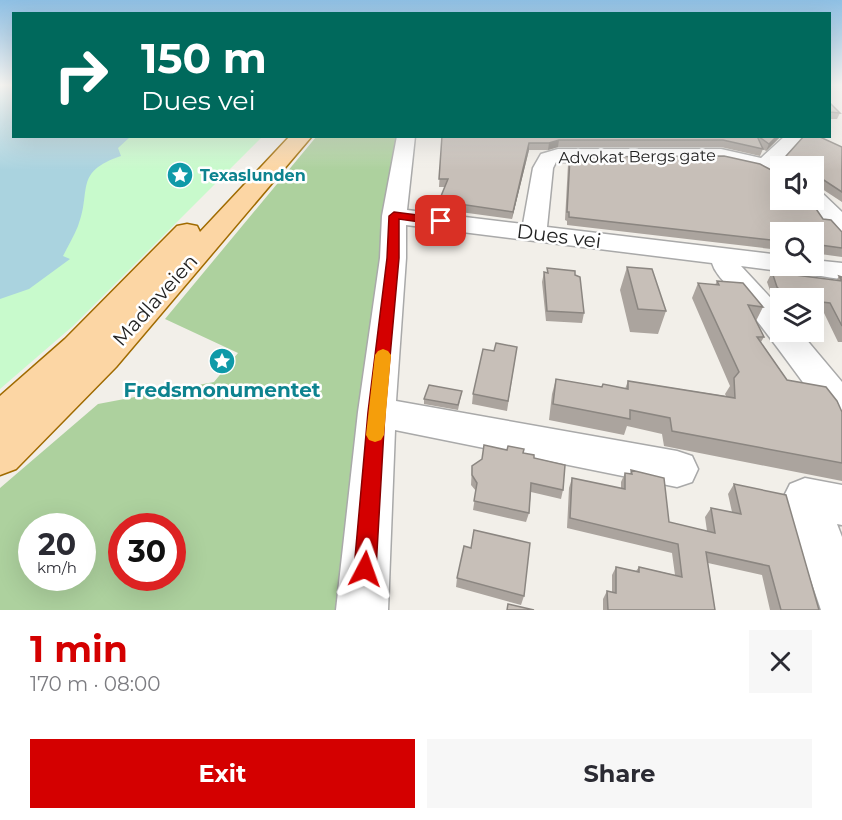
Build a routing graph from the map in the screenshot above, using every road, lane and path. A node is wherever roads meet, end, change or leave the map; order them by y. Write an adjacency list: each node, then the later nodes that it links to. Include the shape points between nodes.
1 (274, 138): 19 (main road, Madlaveien, via 78,348)
2 (300, 138): 20 (main road, Madlaveien, via 103,358)
3 (406, 138): 8 (street)
4 (795, 138): 5 (street, Advokat Bergs gate)
5 (782, 156)
6 (770, 169): 10 (street, Advokat Bergs gate, via 720,155 558,154 548,158 543,168)
7 (824, 208): 9 (street)
8 (394, 216): 10 (street, Dues vei); 18 (street)
9 (842, 225)
10 (534, 232): 11 (street, Dues vei)
11 (724, 257): 12 (street, Dues vei); 15 (street, via 728,268)
12 (770, 262)
13 (824, 269): 14 (street)
14 (842, 271)
15 (770, 316)
16 (791, 342): 17 (street)
17 (842, 408)
18 (377, 412): 21 (street); 24 (street)
19 (0, 421)
20 (0, 456)
21 (677, 469)
22 (824, 502): 23 (street)
23 (842, 600)
24 (362, 610)

